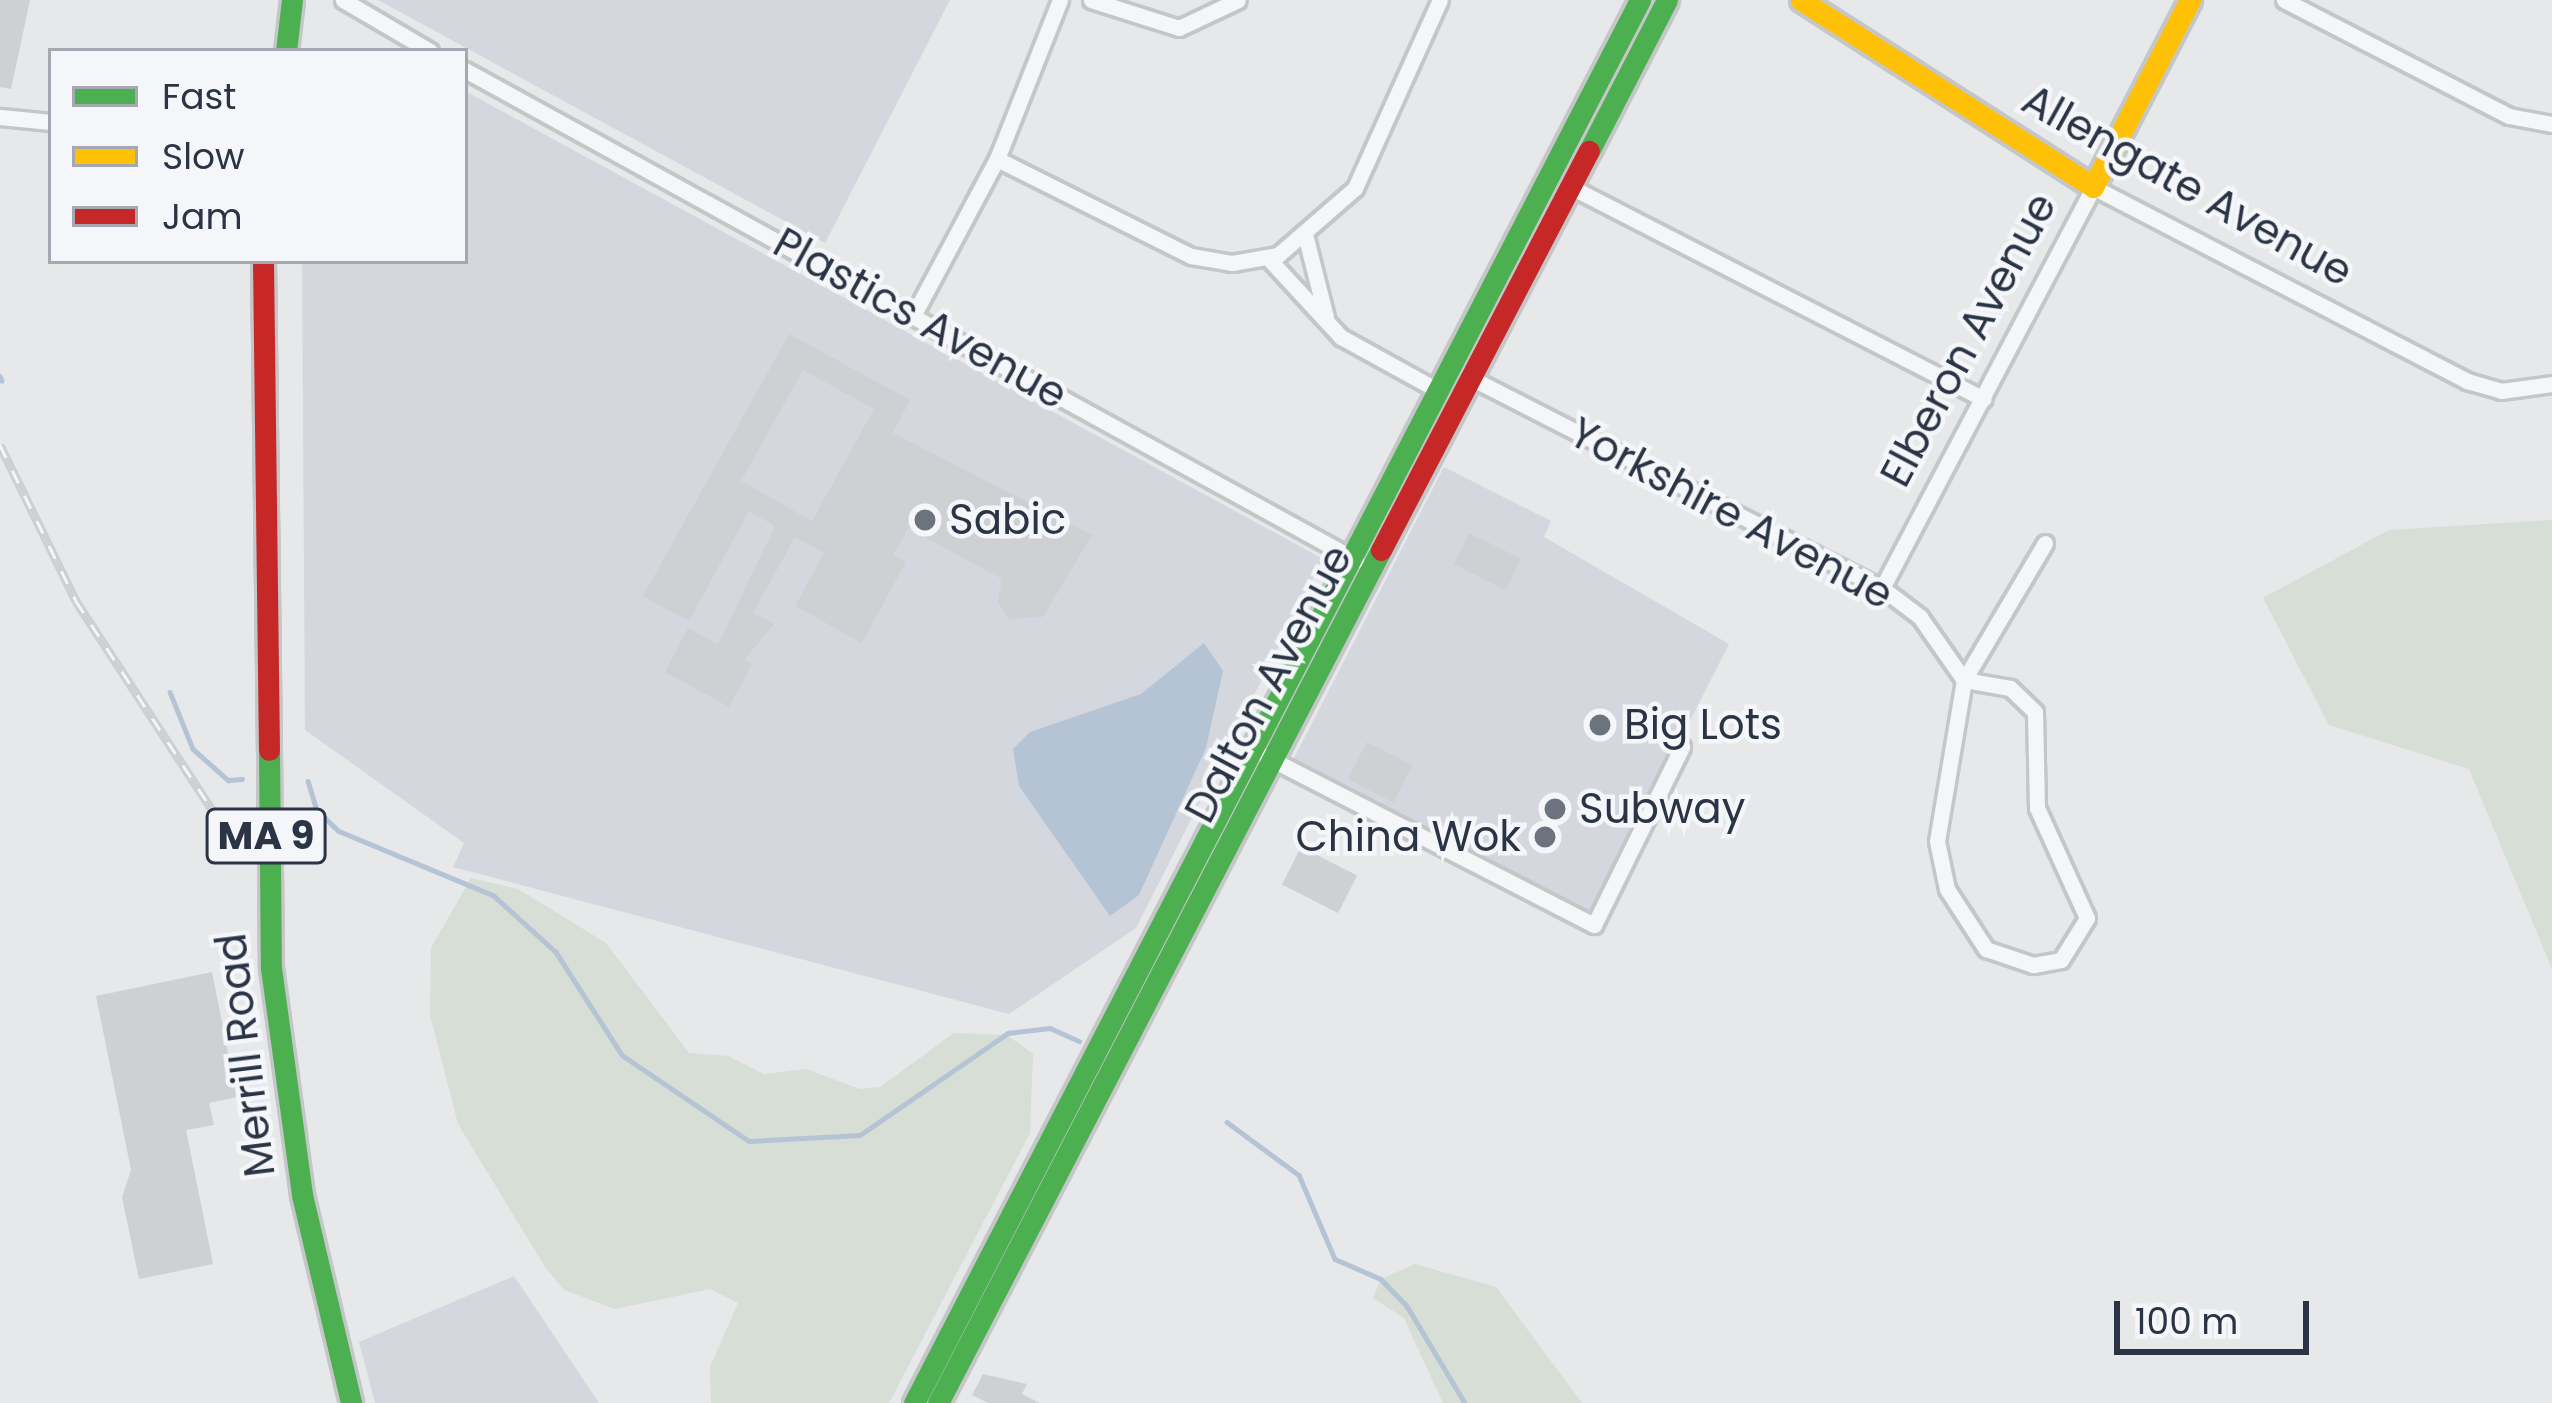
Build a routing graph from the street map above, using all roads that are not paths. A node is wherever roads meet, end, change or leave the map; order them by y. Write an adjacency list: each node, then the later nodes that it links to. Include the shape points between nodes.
1 (292, 0): 12 (main road)
2 (343, 0): 13 (street)
3 (1060, 0): 18 (street)
4 (1091, 0): 5 (street, via 1179,28)
5 (1238, 0)
6 (1440, 0): 21 (street, via 1381,144 1346,200)
7 (1640, 0): 28 (main road, Dalton Avenue)
8 (1666, 0): 19 (main road, Dalton Avenue)
9 (1800, 0): 20 (main road, Allengate Avenue)
10 (2190, 0): 20 (main road, Elberon Avenue)
11 (2284, 0): 17 (street, via 2509,116)
12 (286, 48)
13 (425, 48)
14 (468, 72): 24 (street, Plastics Avenue)
15 (0, 117): 16 (street)
16 (48, 122)
17 (2552, 124)
18 (997, 159): 22 (street, via 1191,256); 24 (street)
19 (1570, 186): 26 (main road, Dalton Avenue); 29 (street)
20 (2093, 187): 27 (street, Allengate Avenue, via 2467,381 2501,391); 29 (street, Elberon Avenue)
21 (1306, 238): 22 (street); 25 (street, via 1310,277)
22 (1268, 258): 25 (street)
23 (263, 264): 38 (main road, Merrill Road / MA 9, via 274,1007 302,1195)
24 (913, 316): 31 (street, Plastics Avenue)
25 (1334, 330): 28 (street)
26 (1471, 378): 32 (main road, Dalton Avenue); 33 (street, Yorkshire Avenue)
27 (2552, 384)
28 (1437, 390): 31 (main road, Dalton Avenue)
29 (1983, 399): 33 (street, Elberon Avenue)
30 (2045, 543): 34 (street)
31 (1352, 557): 32 (street, Plastics Avenue); 36 (main road, Dalton Avenue)
32 (1374, 569): 37 (main road, Dalton Avenue)
33 (1882, 588): 34 (street, Yorkshire Avenue, via 1940,638)
34 (1964, 680): 34 (street, via 1937,841 1947,889 1968,933 2006,962 2061,960 2087,918 2038,808 2035,712 2010,688)
35 (1682, 748): 37 (street, via 1594,925)
36 (1251, 750): 37 (street); 39 (main road, Dalton Avenue)
37 (1274, 760): 40 (main road, Dalton Avenue)
38 (351, 1403)
39 (914, 1403)
40 (938, 1403)

